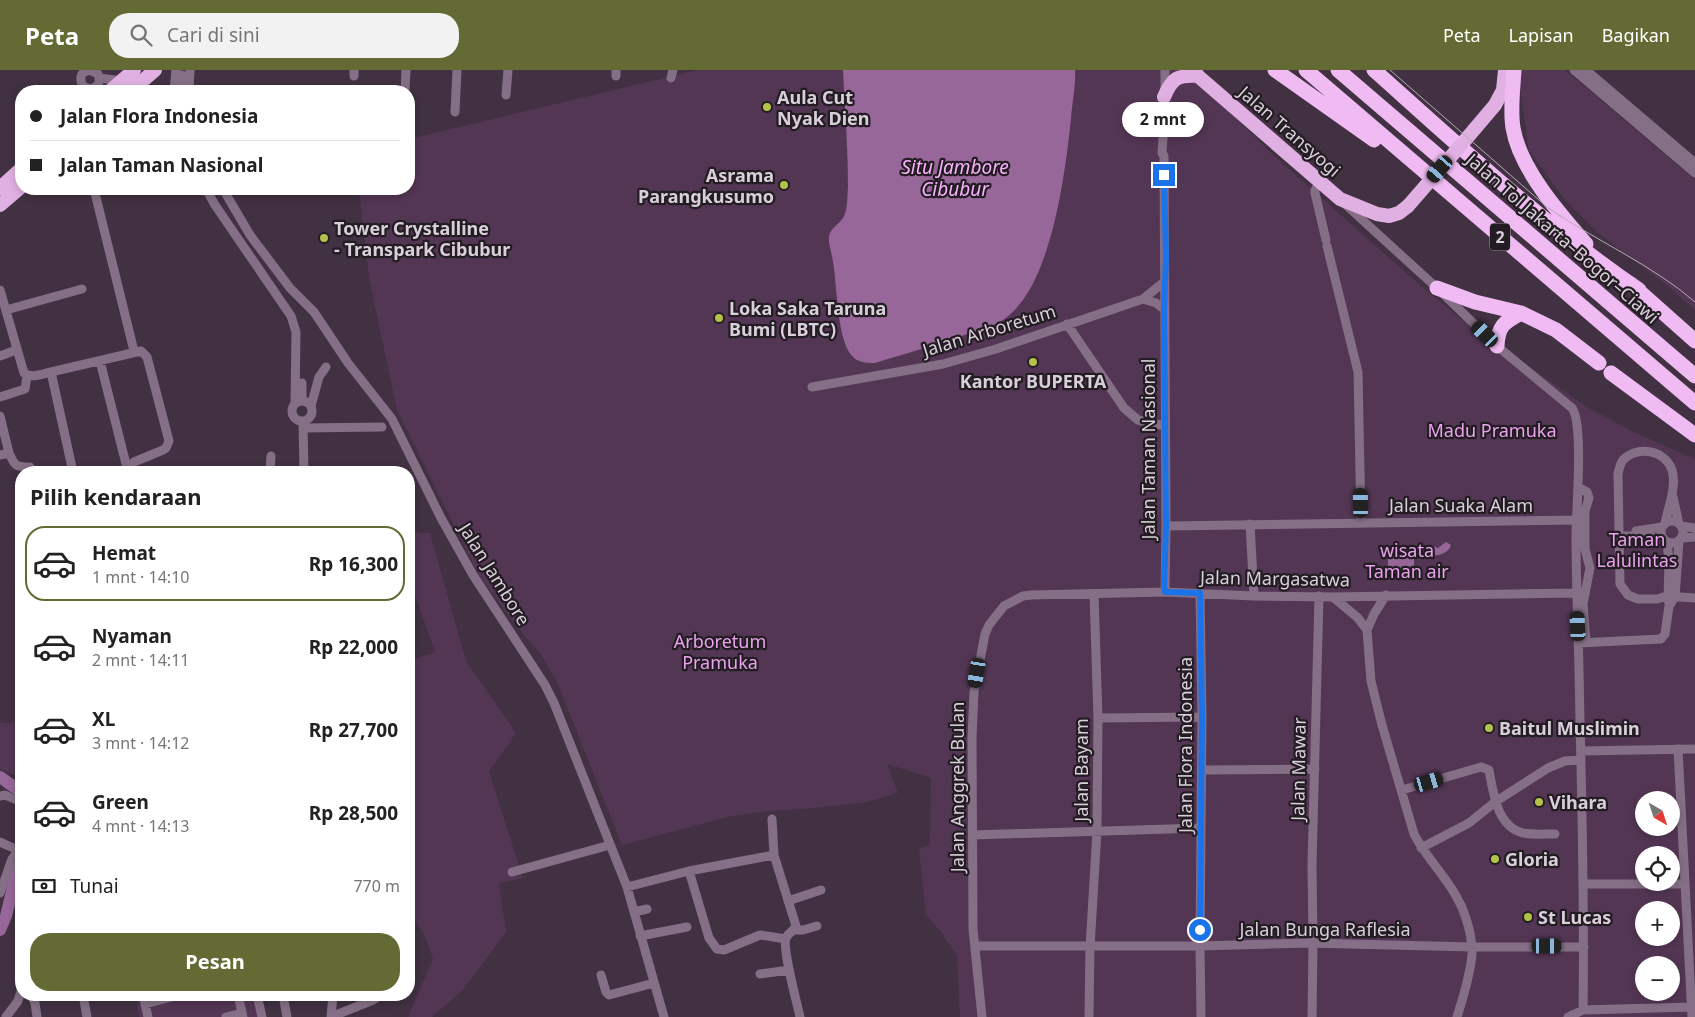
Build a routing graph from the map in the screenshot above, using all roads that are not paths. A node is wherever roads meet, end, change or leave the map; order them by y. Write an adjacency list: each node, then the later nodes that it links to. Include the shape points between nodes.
1 (74, 70): 21 (street)
2 (89, 70): 21 (street); 22 (street, via 94,70)
3 (134, 70): 26 (highway)
4 (155, 70): 27 (highway)
5 (176, 70): 28 (street)
6 (182, 70): 29 (street)
7 (190, 70): 30 (street)
8 (406, 70): 31 (street)
9 (457, 70): 34 (street)
10 (508, 70): 32 (street)
11 (1165, 70): 33 (street, Jalan Taman Nasional)
12 (1275, 70): 39 (highway)
13 (1306, 70): 39 (highway, 2)
14 (1338, 70): 70 (highway, Jalan Tol Jakarta–Bogor–Ciawi / 2)
15 (1374, 70): 52 (highway, via 1561,232)
16 (1505, 70): 46 (highway, Jalan Transyogi, bridge, via 1503,90 1495,105 1408,206 1389,216)
17 (1514, 70): 52 (highway, via 1514,129 1527,165 1588,246)
18 (1574, 70): 36 (street)
19 (1586, 70): 35 (street)
20 (1196, 73): 33 (highway, via 1175,79 1169,84); 38 (highway, Jalan Transyogi)
21 (81, 77): 23 (street)
22 (100, 78): 24 (street); 25 (street)
23 (83, 85)
24 (97, 85)
25 (123, 85)
26 (126, 85)
27 (128, 85)
28 (175, 85)
29 (181, 85)
30 (190, 85)
31 (405, 85)
32 (506, 95)
33 (1164, 98): 48 (street, Jalan Taman Nasional)
34 (455, 112)
35 (1695, 163)
36 (1695, 173)
37 (15, 174): 40 (highway)
38 (1320, 183): 46 (highway, Jalan Transyogi); 93 (street, via 1315,193 1358,372)
39 (1441, 187): 74 (highway, 2)
40 (0, 188)
41 (15, 192): 47 (highway)
42 (95, 195): 62 (street)
43 (209, 195): 73 (street, via 291,316 296,332)
44 (214, 195): 73 (street, via 295,315 301,348)
45 (227, 195): 132 (street, Jalan Jambore, via 250,235 290,288 314,312 397,427 429,495 473,575 551,695)
46 (1340, 200): 49 (street)
47 (0, 206)
48 (1164, 282): 53 (street, Jalan Arboretum); 54 (street, Jalan Taman Nasional)
49 (1437, 288): 56 (highway, via 1475,302); 60 (street)
50 (82, 289): 55 (street)
51 (0, 290): 55 (street)
52 (1643, 294): 58 (highway); 59 (highway)
53 (1142, 299): 54 (street); 57 (street, Jalan Arboretum)
54 (1164, 309): 78 (street, Jalan Taman Nasional)
55 (6, 310): 61 (street)
56 (1521, 313): 60 (highway, via 1502,326); 65 (highway, via 1556,330)
57 (1067, 324): 71 (street, Jalan Arboretum, via 1014,344 942,364); 78 (street, via 1124,408 1138,420)
58 (1695, 328)
59 (1695, 341)
60 (1497, 346): 90 (street, via 1575,411 1579,448)
61 (16, 350): 63 (street); 69 (street)
62 (134, 352): 64 (street); 87 (street, via 143,352 146,357 169,441 163,450)
63 (0, 356)
64 (100, 361): 67 (street); 86 (street)
65 (1599, 362)
66 (326, 367): 75 (street, via 319,377)
67 (51, 372): 69 (street); 85 (street)
68 (1611, 373): 80 (highway)
69 (27, 376): 72 (street, via 25,389)
70 (1695, 376)
71 (812, 386)
72 (0, 397)
73 (298, 402): 75 (street, via 307,402); 77 (street, via 292,409 292,415)
74 (1695, 403)
75 (311, 406): 77 (street, via 311,416)
76 (0, 416): 81 (street)
77 (303, 425): 79 (street); 89 (street)
78 (1165, 426): 97 (street, Jalan Taman Nasional)
79 (382, 427)
80 (1695, 435)
81 (3, 437): 82 (street)
82 (5, 454): 84 (street)
83 (271, 456): 88 (street)
84 (16, 466)
85 (73, 466)
86 (125, 466)
87 (130, 466)
88 (270, 466)
89 (304, 466)
90 (1578, 487): 92 (street); 114 (street, via 1587,492 1589,498 1584,521 1585,549 1590,568 1583,604)
91 (1672, 494): 95 (street); 96 (street); 99 (street, via 1672,470 1664,456 1637,453 1623,460 1618,474)
92 (1576, 520): 93 (street, Jalan Suaka Alam); 105 (street)
93 (1361, 522): 94 (street, Jalan Suaka Alam)
94 (1250, 524): 97 (street, Jalan Suaka Alam); 108 (street)
95 (1664, 525): 96 (street, via 1672,521); 99 (street, via 1645,531); 102 (street, via 1661,532)
96 (1680, 525): 98 (street); 101 (street, via 1683,532)
97 (1166, 526): 103 (street, Jalan Taman Nasional)
98 (1695, 528)
99 (1619, 533): 102 (street); 111 (street, via 1620,584 1628,595 1638,599)
100 (1695, 537): 101 (street)
101 (1680, 539): 102 (street, via 1673,543); 111 (street)
102 (1666, 541): 111 (street)
103 (1165, 592): 104 (street, Jalan Margasatwa); 106 (street, Jalan Margasatwa)
104 (1200, 593): 108 (street, Jalan Margasatwa); 115 (street, Jalan Flora Indonesia)
105 (1576, 593): 107 (street, Jalan Margasatwa); 114 (street)
106 (1094, 594): 116 (street, Jalan Bayam); 130 (street, Jalan Anggrek Bulan, via 1023,596 1004,606 985,634 973,706)
107 (1386, 595): 110 (street, Jalan Margasatwa); 113 (street)
108 (1254, 596): 109 (street, Jalan Margasatwa)
109 (1319, 596): 110 (street, Jalan Margasatwa); 120 (street, Jalan Mawar)
110 (1334, 597): 113 (street)
111 (1671, 597): 112 (street); 114 (street, via 1662,639)
112 (1695, 598)
113 (1367, 630): 122 (street, via 1372,681)
114 (1582, 642): 119 (street)
115 (1202, 717): 116 (street); 121 (street, Jalan Flora Indonesia)
116 (1098, 718): 128 (street, Jalan Bayam)
117 (1678, 749): 118 (street); 119 (street); 140 (street)
118 (1695, 749)
119 (1581, 756): 125 (street, via 1548,768); 139 (street)
120 (1315, 769): 121 (street); 152 (street, Jalan Mawar)
121 (1202, 770): 127 (street, Jalan Flora Indonesia)
122 (1402, 790): 125 (street, via 1486,767); 134 (street)
123 (0, 796): 124 (street)
124 (15, 799)
125 (1496, 802): 129 (street, via 1504,819 1515,830); 134 (street)
126 (772, 820): 135 (street)
127 (1200, 828): 128 (street); 155 (street, Jalan Flora Indonesia)
128 (1097, 831): 130 (street); 154 (street, Jalan Bayam)
129 (1555, 834)
130 (973, 835): 153 (street, Jalan Anggrek Bulan)
131 (0, 842): 133 (street)
132 (610, 845): 138 (street); 141 (street, Jalan Jambore)
133 (15, 846)
134 (1421, 848): 156 (street, via 1455,893)
135 (774, 855): 137 (street); 144 (street)
136 (15, 857): 143 (street)
137 (689, 871): 141 (street); 151 (street, via 706,930 717,949 724,950 760,936)
138 (512, 872)
139 (1584, 884): 140 (street); 157 (street)
140 (1684, 884): 174 (street)
141 (627, 887): 146 (street, Jalan Jambore)
142 (821, 890): 144 (street)
143 (0, 892)
144 (788, 901): 149 (street, via 796,926)
145 (647, 909): 146 (street)
146 (634, 912): 150 (street, Jalan Jambore)
147 (817, 926): 149 (street)
148 (687, 927): 150 (street)
149 (794, 930): 151 (street)
150 (640, 936): 161 (street, Jalan Jambore)
151 (786, 939): 158 (street)
152 (1313, 943): 155 (street, Jalan Bunga Raflesia); 156 (street, Jalan Bunga Raflesia); 188 (street, Jalan Mawar)
153 (975, 946): 154 (street, Jalan Bunga Raflesia); 185 (street, Jalan Anggrek Bulan)
154 (1090, 946): 155 (street, Jalan Bunga Raflesia); 186 (street, Jalan Bayam)
155 (1200, 946): 187 (street, Jalan Flora Indonesia)
156 (1473, 947): 157 (street, Jalan Bunga Raflesia); 189 (street)
157 (1584, 947): 172 (street)
158 (789, 970): 159 (street); 184 (street)
159 (760, 974)
160 (601, 975): 161 (street, via 610,995)
161 (654, 983): 183 (street, Jalan Jambore)
162 (18, 1001): 176 (street)
163 (34, 1001): 177 (street)
164 (85, 1001): 178 (street)
165 (144, 1001): 179 (street)
166 (240, 1001): 175 (street)
167 (259, 1001): 181 (street)
168 (284, 1001): 182 (street)
169 (333, 1001): 173 (street, via 331,1017)
170 (339, 1001): 173 (street)
171 (371, 1001): 173 (street)
172 (1583, 1010): 174 (street); 190 (street)
173 (348, 1011)
174 (1692, 1012)
175 (243, 1015): 180 (street)
176 (6, 1017)
177 (37, 1017)
178 (87, 1017)
179 (148, 1017)
180 (226, 1017)
181 (262, 1017)
182 (288, 1017)
183 (664, 1017)
184 (800, 1017)
185 (982, 1017)
186 (1089, 1017)
187 (1201, 1017)
188 (1312, 1017)
189 (1457, 1017)
190 (1568, 1017)

